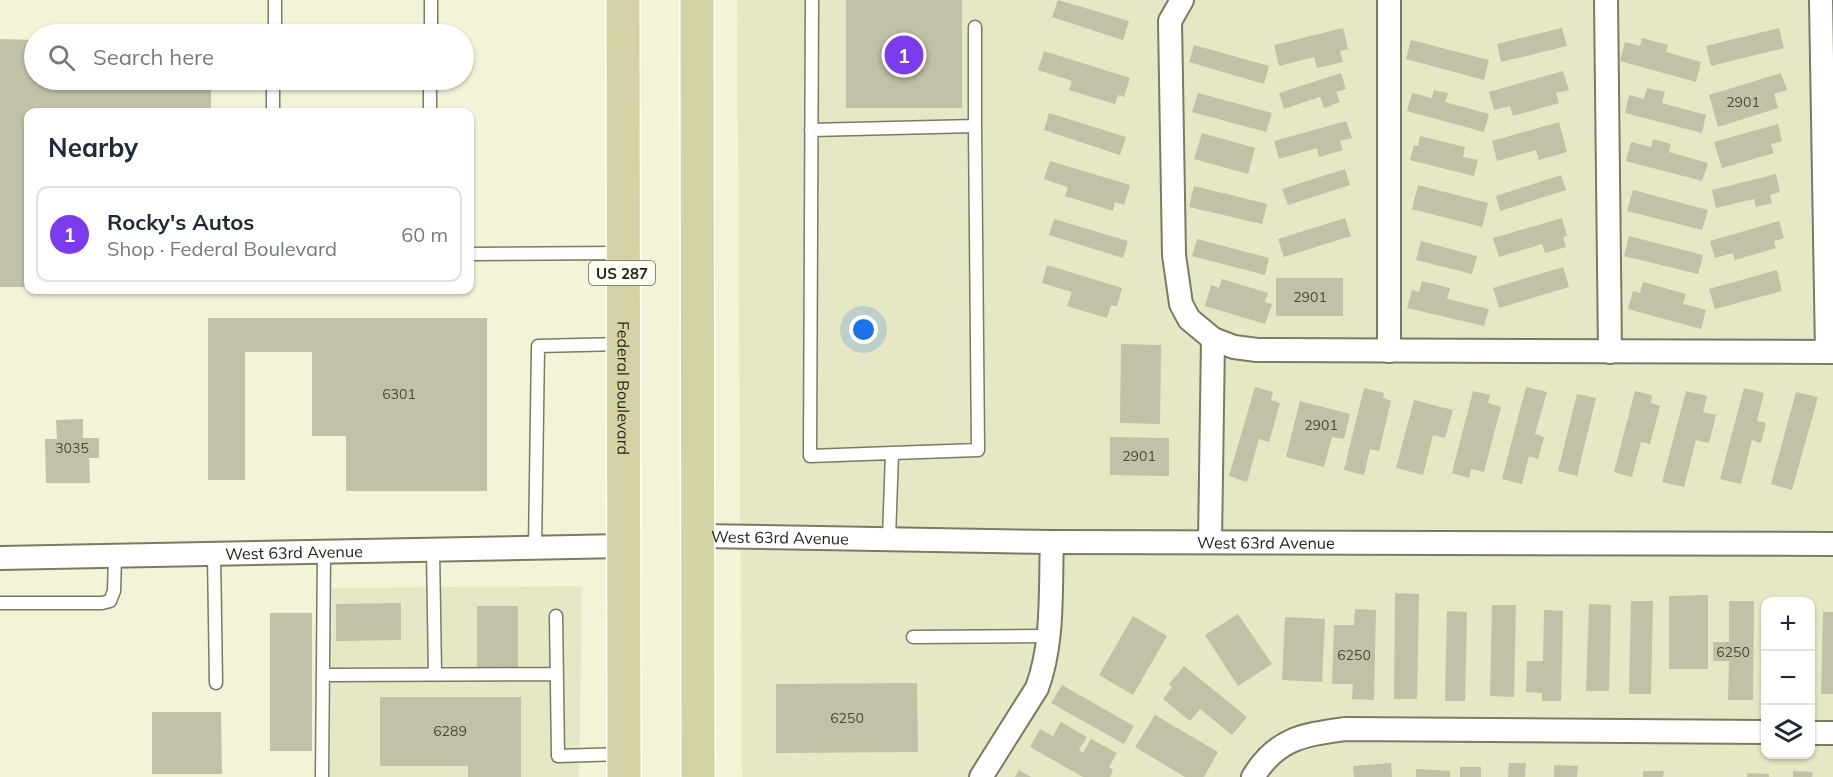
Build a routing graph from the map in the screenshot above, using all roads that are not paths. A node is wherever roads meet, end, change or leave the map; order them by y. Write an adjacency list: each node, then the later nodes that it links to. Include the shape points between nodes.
1 (275, 0): 10 (lane)
2 (431, 0): 11 (lane)
3 (623, 0): 19 (main road, Federal Boulevard / US 287)
4 (697, 0): 27 (main road)
5 (812, 0): 18 (lane)
6 (1182, 0): 21 (street, via 1170,21 1174,255 1180,304 1189,319)
7 (1389, 0): 23 (street)
8 (1606, 0): 24 (street)
9 (1821, 0): 25 (street)
10 (274, 24)
11 (431, 24)
12 (975, 27): 17 (lane)
13 (273, 90): 15 (lane)
14 (430, 90): 16 (lane)
15 (273, 108)
16 (430, 108)
17 (975, 126): 18 (lane); 26 (lane, via 978,450)
18 (811, 130): 26 (lane, via 810,456)
19 (622, 253): 20 (lane); 22 (main road, Federal Boulevard / US 287)
20 (474, 254)
21 (1213, 339): 23 (street, via 1257,350); 30 (street)
22 (622, 344): 32 (main road, Federal Boulevard / US 287); 33 (lane, via 538,346)
23 (1389, 351): 24 (street)
24 (1610, 352): 25 (street)
25 (1830, 352)
26 (892, 453): 28 (lane)
27 (699, 536): 28 (street, West 63rd Avenue); 52 (main road)
28 (889, 538): 29 (street, West 63rd Avenue)
29 (1052, 542): 30 (street, West 63rd Avenue); 41 (street)
30 (1210, 542): 31 (street, West 63rd Avenue)
31 (1833, 544)
32 (624, 546): 33 (street, West 63rd Avenue); 50 (main road, Federal Boulevard / US 287)
33 (535, 548): 34 (street, West 63rd Avenue)
34 (433, 550): 35 (street, West 63rd Avenue); 43 (lane)
35 (324, 552): 36 (street, West 63rd Avenue); 45 (lane)
36 (214, 554): 37 (street, West 63rd Avenue); 46 (lane)
37 (115, 556): 38 (street, West 63rd Avenue); 39 (lane, via 111,601)
38 (0, 558)
39 (0, 603)
40 (556, 616): 44 (lane)
41 (1048, 636): 42 (lane); 53 (street, via 1037,688)
42 (913, 637)
43 (435, 674): 44 (lane); 45 (lane)
44 (557, 674): 50 (lane, via 558,756)
45 (323, 675): 51 (lane)
46 (216, 683)
47 (1761, 732): 54 (street, via 1345,729 1302,736 1280,746)
48 (1815, 733): 49 (street)
49 (1833, 733)
50 (624, 766)
51 (322, 777)
52 (698, 777)
53 (981, 777)
54 (1253, 777)

